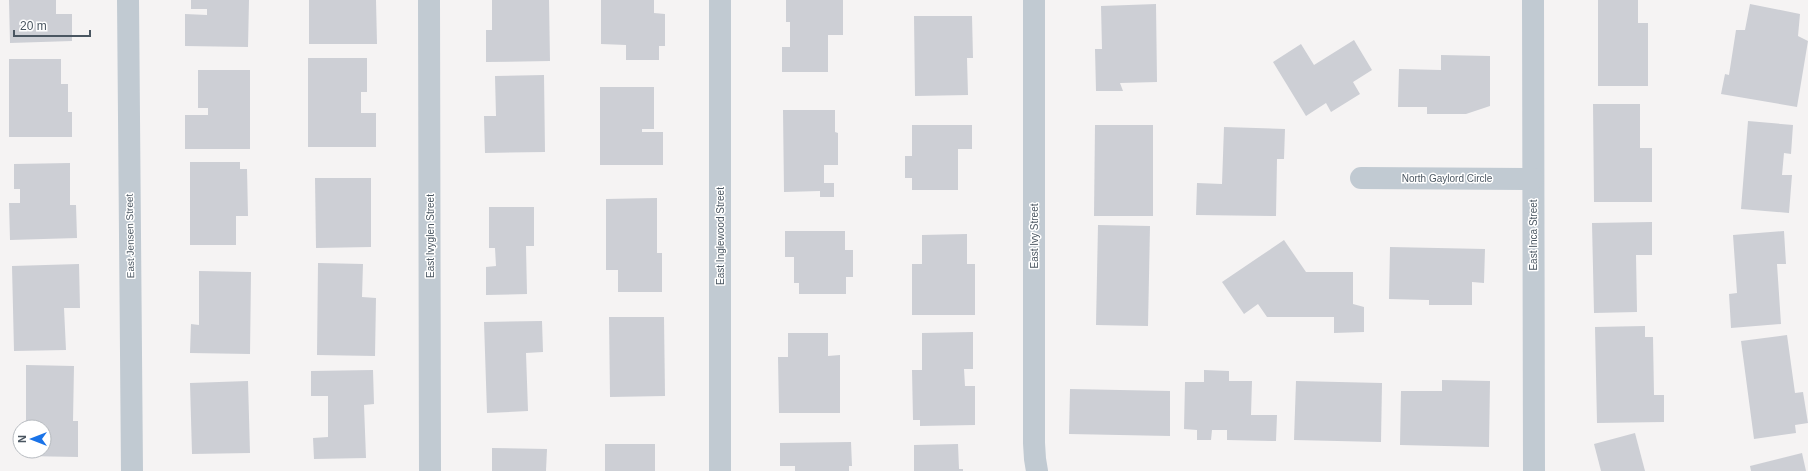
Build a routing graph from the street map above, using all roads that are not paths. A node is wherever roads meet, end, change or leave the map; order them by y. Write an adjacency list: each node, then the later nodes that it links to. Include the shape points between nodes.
1 (128, 0): 8 (street, East Jensen Street)
2 (429, 0): 9 (street, East Ivyglen Street)
3 (720, 0): 10 (street, East Inglewood Street)
4 (1034, 0): 11 (street, East Ivy Street, via 1034,443)
5 (1532, 0): 7 (street, East Inca Street)
6 (1361, 178): 7 (street, North Gaylord Circle)
7 (1533, 178): 12 (street, East Inca Street)
8 (132, 471)
9 (430, 471)
10 (720, 471)
11 (1037, 471)
12 (1534, 471)

